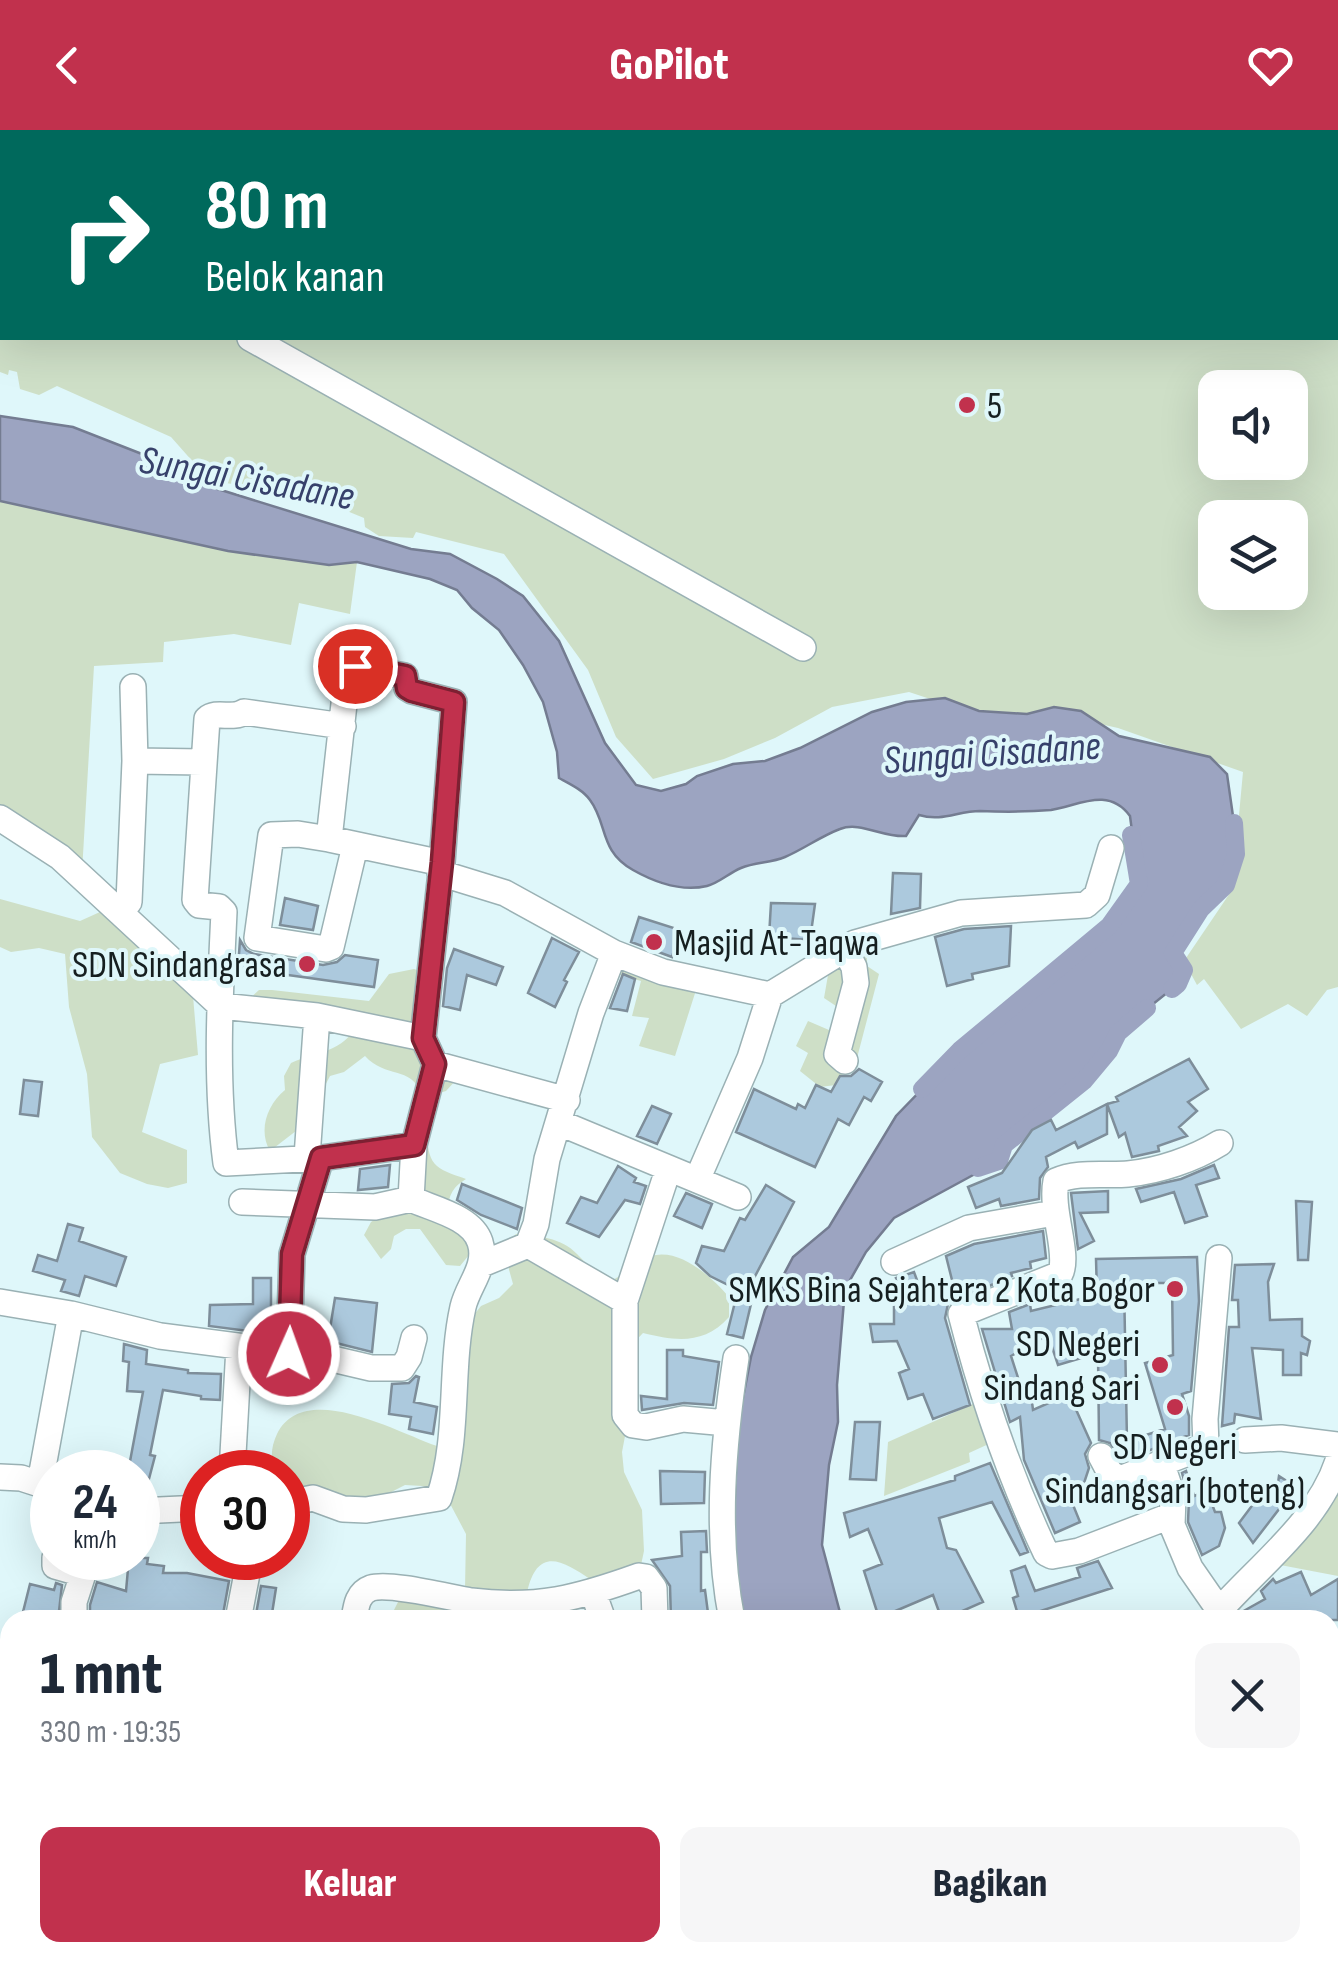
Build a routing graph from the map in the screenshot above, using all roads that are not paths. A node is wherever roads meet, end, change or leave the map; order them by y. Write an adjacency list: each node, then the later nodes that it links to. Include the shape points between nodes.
1 (254, 340): 2 (street)
2 (803, 648)
3 (132, 687): 5 (street)
4 (343, 726): 6 (street, via 213,714); 8 (street); 11 (street, via 347,677 355,666 396,672 412,691 454,702)
5 (135, 761): 6 (street); 12 (street, via 129,902)
6 (204, 762): 16 (street, via 196,900 224,912)
7 (0, 818): 12 (street, via 60,857)
8 (329, 839): 9 (street); 9 (street, via 271,835 257,938 331,947)
9 (355, 846): 11 (street)
10 (1111, 848): 13 (street, via 1097,895 1086,906 961,913)
11 (441, 868): 14 (street, via 505,892); 18 (street)
12 (121, 912): 16 (street)
13 (844, 948): 15 (street); 19 (street, via 856,975 837,1054)
14 (614, 952): 15 (street, via 663,972); 21 (street)
15 (770, 995): 26 (street)
16 (221, 1006): 17 (street); 24 (street, via 226,1163)
17 (317, 1016): 18 (street); 24 (street)
18 (423, 1038): 20 (street)
19 (846, 1061)
20 (435, 1064): 21 (street); 23 (street)
21 (563, 1112): 25 (street); 32 (street)
22 (1220, 1143): 31 (street, via 1133,1174 1062,1178)
23 (414, 1145): 24 (street); 28 (street)
24 (314, 1158): 30 (street)
25 (668, 1170): 26 (street); 36 (street)
26 (697, 1180): 27 (street)
27 (738, 1196)
28 (410, 1199): 30 (street); 35 (street, via 470,1225)
29 (242, 1202): 30 (street)
30 (309, 1206): 41 (street, via 292,1254)
31 (1054, 1213): 34 (street, via 969,1228); 54 (street, via 1064,1259 1060,1274 960,1314 1020,1499 1052,1556)
32 (528, 1245): 35 (street); 36 (street)
33 (1219, 1258): 49 (street, via 1206,1446)
34 (894, 1262)
35 (482, 1264): 53 (street, via 464,1304 450,1458 439,1498 354,1510)
36 (625, 1301): 43 (street, via 627,1421 646,1428 683,1419)
37 (0, 1302): 38 (street)
38 (71, 1314): 40 (street, via 131,1332); 46 (street)
39 (414, 1338): 41 (street, via 408,1360 397,1370)
40 (239, 1348): 41 (street); 47 (street)
41 (289, 1354)
42 (736, 1358): 43 (street)
43 (728, 1423): 63 (street, via 722,1544)
44 (1245, 1440): 45 (street)
45 (1338, 1445)
46 (51, 1450)
47 (233, 1450)
48 (1101, 1456): 49 (street, via 1120,1479)
49 (1160, 1462): 54 (street, via 1173,1498)
50 (1338, 1462): 65 (street, via 1308,1515)
51 (0, 1476): 52 (street)
52 (30, 1482)
53 (310, 1498)
54 (1170, 1516): 64 (street)
55 (82, 1580): 58 (street)
56 (246, 1580): 59 (street)
57 (593, 1592): 60 (street, via 539,1605 380,1587 361,1595); 61 (street); 62 (street, via 646,1577)
58 (74, 1610)
59 (240, 1610)
60 (358, 1610)
61 (599, 1610)
62 (655, 1610)
63 (731, 1610)
64 (1215, 1610)
65 (1225, 1610)

